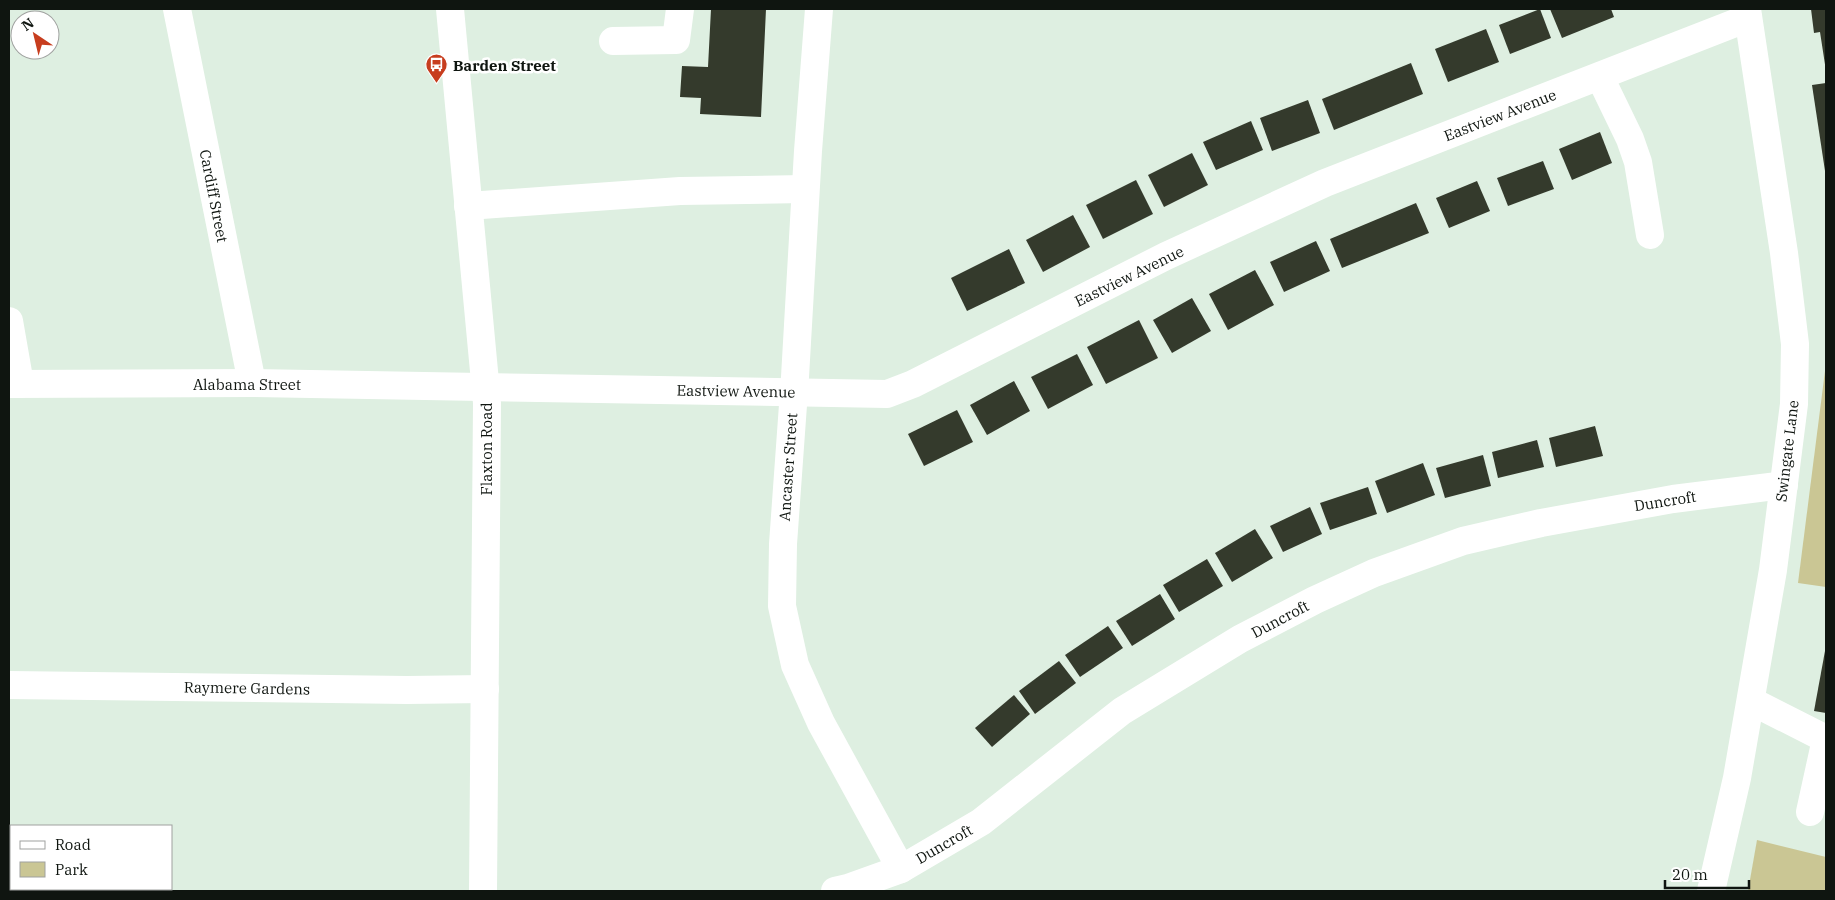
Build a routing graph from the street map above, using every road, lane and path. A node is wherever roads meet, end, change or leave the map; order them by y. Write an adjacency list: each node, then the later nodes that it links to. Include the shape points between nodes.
1 (177, 9): 13 (street, Cardiff Street)
2 (450, 9): 9 (street, Flaxton Road)
3 (680, 9): 6 (street, via 676,40)
4 (819, 9): 8 (street, Ancaster Street)
5 (1748, 14): 7 (street, Eastview Avenue); 16 (street, Swingate Lane, via 1795,344 1794,404)
6 (613, 41)
7 (1600, 77): 10 (street, via 1638,162); 15 (street, Eastview Avenue, via 1325,183 1166,256 913,384 887,394)
8 (805, 189): 9 (street, via 680,191); 15 (street, Ancaster Street)
9 (468, 206): 14 (street, Flaxton Road)
10 (1650, 235)
11 (9, 321): 12 (street)
12 (14, 384): 13 (street, Alabama Street)
13 (252, 384): 14 (street, Alabama Street)
14 (485, 388): 15 (street, Eastview Avenue); 18 (street, Flaxton Road)
15 (794, 392): 21 (street, Ancaster Street, via 782,606 795,665 821,723)
16 (1784, 485): 19 (street, Swingate Lane); 21 (street, Duncroft, via 1673,499 1541,523 1462,541 1374,573 1240,640 1122,711 981,822)
17 (9, 685): 18 (street, Raymere Gardens)
18 (486, 688): 22 (street, Flaxton Road)
19 (1750, 701): 20 (street, via 1826,739); 24 (street, Swingate Lane, via 1737,778)
20 (1810, 812)
21 (901, 869): 23 (street, Duncroft)
22 (483, 891)
23 (835, 891)
24 (1711, 891)

